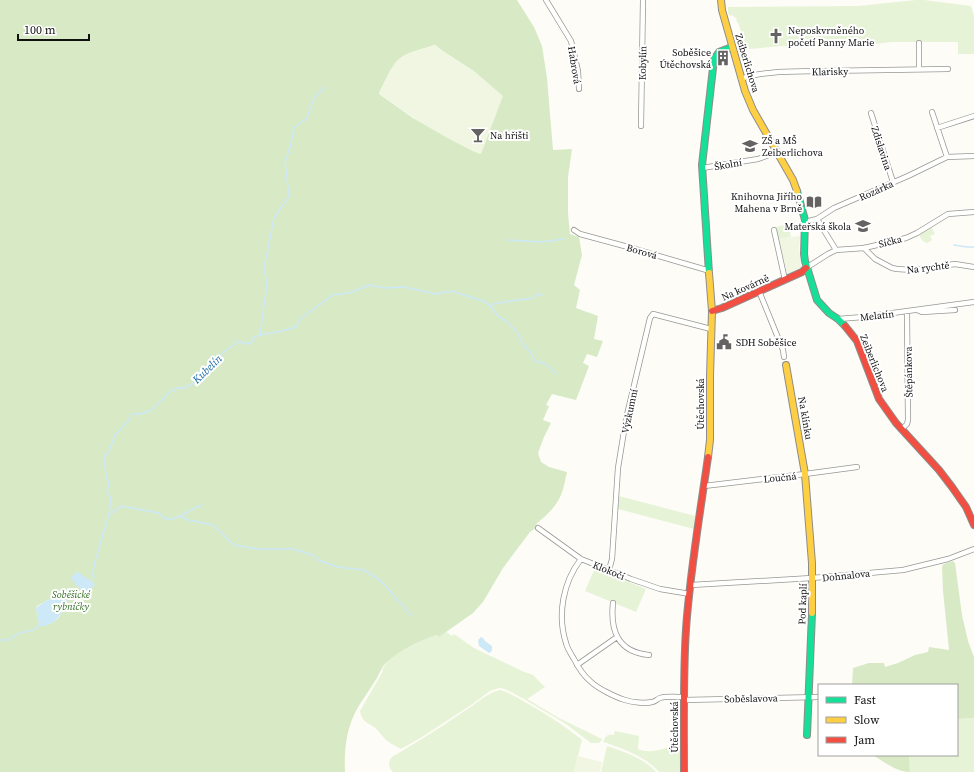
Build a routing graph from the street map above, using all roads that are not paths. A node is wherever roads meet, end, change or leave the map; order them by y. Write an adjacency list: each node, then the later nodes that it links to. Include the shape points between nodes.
1 (546, 0): 9 (street, Habrová, via 571,41)
2 (643, 0): 13 (street, Kobylín)
3 (721, 0): 5 (street, Zeiberlichova)
4 (919, 43): 6 (street)
5 (732, 48): 8 (street, Zeiberlichova); 18 (street, Útěchovská, via 718,52 714,59)
6 (919, 69): 7 (street, Klarisky); 8 (street, Klarisky, via 795,72 755,75)
7 (948, 69)
8 (742, 79): 15 (street, Zeiberlichova, via 753,110)
9 (579, 89)
10 (932, 112): 14 (street)
11 (871, 113): 19 (street, Zdislavina)
12 (974, 116): 14 (street)
13 (641, 126)
14 (937, 128): 17 (street)
15 (777, 152): 18 (street, Školní); 22 (street, Zeiberlichova, via 793,180)
16 (974, 156): 17 (street, Rozárka)
17 (947, 157): 19 (street, Rozárka)
18 (702, 168): 29 (street, Útěchovská)
19 (893, 182): 21 (street, Rozárka, via 834,208)
20 (974, 212): 25 (street, Síčka, via 948,214 906,238)
21 (817, 219): 22 (street, Rozárka); 26 (street)
22 (805, 222): 28 (street, Zeiberlichova)
23 (574, 230): 29 (street, Borová, via 580,234)
24 (774, 230): 30 (street)
25 (864, 248): 26 (street, Síčka); 27 (street, Na rychtě, via 875,259 897,269 955,264)
26 (836, 250): 28 (street, Síčka)
27 (974, 267)
28 (806, 268): 30 (street, Na kovárně); 37 (street, Zeiberlichova, via 816,300)
29 (710, 271): 35 (street, Útěchovská)
30 (786, 280): 31 (street, Na kovárně)
31 (759, 291): 35 (street, Na kovárně); 39 (street)
32 (974, 302): 33 (street, Melatín)
33 (916, 310): 34 (street, Melatín); 36 (street, Melatín)
34 (955, 310)
35 (712, 311): 38 (street, Útěchovská)
36 (907, 312): 37 (street, Melatín); 41 (street, Štěpánkova, via 908,420)
37 (838, 319): 41 (street, Zeiberlichova, via 857,341 879,399)
38 (711, 329): 44 (street, Útěchovská, via 710,440); 49 (street, Výzkumní, via 653,314 650,318 626,418 618,468 612,560)
39 (784, 357)
40 (786, 364): 43 (street, Na klínku)
41 (902, 429): 45 (street, Zeiberlichova, via 952,487 966,507)
42 (857, 467): 43 (street, Loučná)
43 (805, 474): 44 (street, Loučná); 50 (street, Pod kaplí)
44 (704, 486): 51 (street, Útěchovská)
45 (974, 525)
46 (538, 528): 48 (street, Klokočí)
47 (974, 549): 50 (street, Dohnalova, via 948,559 903,570)
48 (581, 559): 49 (street, Klokočí); 56 (street, Soběslavova, via 566,586 562,613 566,644)
49 (609, 570): 52 (street, Klokočí, via 660,589)
50 (812, 578): 51 (street, Dohnalova); 58 (street, Pod kaplí)
51 (690, 586): 52 (street, Útěchovská)
52 (690, 594): 59 (street, Útěchovská)
53 (613, 603): 54 (street, via 614,632)
54 (617, 637): 55 (street, via 630,650); 56 (street)
55 (649, 655)
56 (577, 665): 59 (street, Soběslavova, via 590,682 625,700 651,702 660,698)
57 (818, 696): 58 (street, Soběslavova)
58 (808, 697): 59 (street, Soběslavova); 60 (street, Pod kaplí)
59 (684, 699): 61 (street, Útěchovská)
60 (807, 735)
61 (684, 772)

